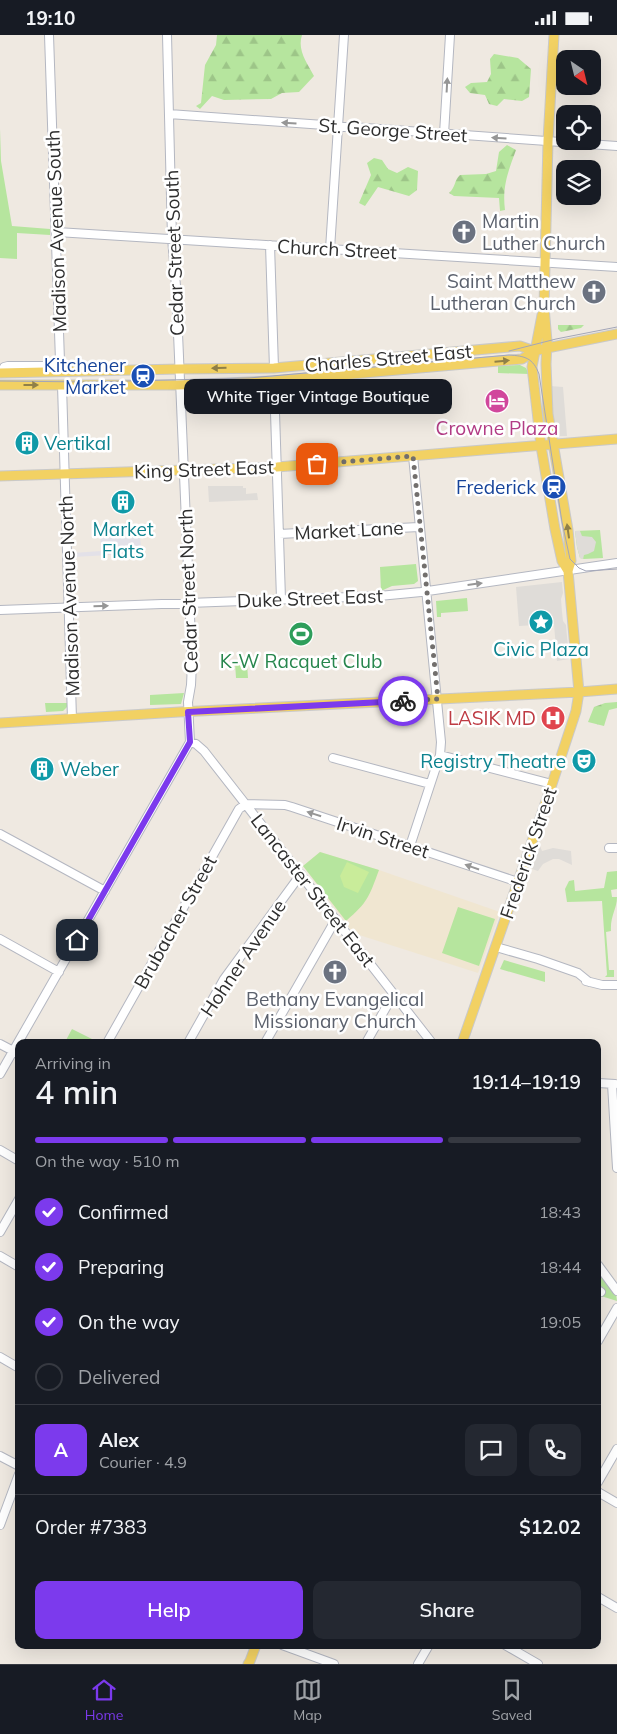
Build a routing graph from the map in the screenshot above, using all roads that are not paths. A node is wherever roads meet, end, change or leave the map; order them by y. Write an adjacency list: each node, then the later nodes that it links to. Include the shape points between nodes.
1 (50, 35): 11 (street, Madison Avenue South)
2 (167, 35): 6 (street, Cedar Street South)
3 (344, 35): 7 (street)
4 (450, 35): 8 (street, one-way to 4)
5 (554, 35): 9 (main road)
6 (169, 114): 7 (street, St. George Street, one-way to 6); 12 (street, Cedar Street South)
7 (337, 127): 8 (street, St. George Street); 14 (street)
8 (444, 134): 9 (street, St. George Street, one-way to 8)
9 (548, 141): 10 (street, St. George Street); 15 (main road)
10 (617, 145)
11 (57, 232): 12 (street, Church Street); 25 (street, Madison Avenue South, via 60,361 54,366 8,366)
12 (172, 238): 13 (street, Church Street); 24 (street, Cedar Street South)
13 (270, 245): 14 (street, Church Street); 23 (street)
14 (330, 249): 15 (street, Church Street)
15 (545, 262): 16 (street, Church Street); 17 (main road)
16 (617, 267)
17 (544, 307): 19 (main road, Frederick Street); 20 (main road, Frederick Street)
18 (617, 334): 19 (main road, Charles Street East)
19 (547, 348): 20 (main road, Charles Street East); 31 (main road, Frederick Street, via 548,414)
20 (535, 351): 21 (main road, Charles Street East); 22 (main road, Frederick Street); 23 (main road, Charles Street East, via 520,346)
21 (522, 359): 22 (main road); 26 (main road, Charles Street East, one-way to 21)
22 (532, 367): 32 (main road, Frederick Street)
23 (274, 368): 24 (main road, Charles Street East, one-way to 24)
24 (179, 369): 25 (main road, Charles Street East); 29 (street, Cedar Street South)
25 (1, 373)
26 (274, 381): 29 (main road, Charles Street East); 34 (street)
27 (0, 385): 28 (main road, Charles Street East, one-way to 28)
28 (62, 385): 29 (main road, Charles Street East); 36 (street)
29 (180, 385): 35 (street, Cedar Street South)
30 (617, 439): 31 (main road, King Street East)
31 (553, 445): 32 (main road, King Street East); 41 (main road, Frederick Street, one-way to 31, via 571,561 568,530)
32 (541, 446): 33 (main road, King Street East); 41 (main road, Frederick Street, via 555,529 562,561)
33 (413, 456): 34 (main road, King Street East); 38 (street)
34 (277, 467): 35 (main road, King Street East); 39 (street)
35 (184, 470): 36 (main road, King Street East); 44 (street, Cedar Street North)
36 (65, 474): 37 (main road, King Street East); 45 (street, Madison Avenue North)
37 (0, 476)
38 (420, 527): 39 (street, Market Lane); 42 (street)
39 (279, 534): 43 (street)
40 (617, 563): 41 (street, Duke Street East)
41 (568, 571): 42 (street, Duke Street East, one-way to 41); 48 (main road, Frederick Street)
42 (427, 591): 43 (street, Duke Street East, via 368,597); 49 (street)
43 (281, 599): 44 (street, Duke Street East)
44 (189, 603): 45 (street, Duke Street East, one-way to 44); 50 (street, Cedar Street North, via 192,671)
45 (70, 607): 46 (street, Duke Street East); 51 (street, Madison Avenue North)
46 (0, 610)
47 (617, 689): 48 (main road)
48 (579, 693): 49 (main road); 57 (main road, Frederick Street)
49 (438, 699): 50 (main road); 54 (street)
50 (188, 712): 51 (main road); 53 (street, Cedar Street North)
51 (72, 719): 52 (main road)
52 (0, 723)
53 (190, 742): 58 (street, Lancaster Street East, via 204,751); 63 (street)
54 (440, 755): 56 (street); 57 (street)
55 (333, 758): 56 (street)
56 (430, 784): 60 (street)
57 (552, 784): 62 (main road, Frederick Street)
58 (246, 804): 60 (street, Irvin Street, one-way to 58, via 285,805); 61 (street, Lancaster Street East); 71 (street, Brubacher Street, via 239,809)
59 (0, 834): 63 (street)
60 (410, 846): 62 (street, Irvin Street, one-way to 60)
61 (301, 874): 64 (street, Lancaster Street East); 72 (street, Hohner Avenue, via 233,965)
62 (518, 882): 66 (main road, Frederick Street)
63 (104, 891): 67 (street)
64 (336, 919): 69 (street, Lancaster Street East); 73 (street)
65 (0, 939): 67 (street)
66 (496, 947): 68 (street, via 570,971 581,980); 76 (main road, Frederick Street)
67 (59, 972): 70 (street)
68 (617, 985)
69 (394, 995): 74 (street); 75 (street, Lancaster Street East)
70 (23, 1039)
71 (109, 1039)
72 (190, 1039)
73 (267, 1039)
74 (368, 1039)
75 (429, 1039)
76 (463, 1039)
77 (0, 1044): 78 (street)
78 (15, 1052)
79 (15, 1054): 80 (street)
80 (0, 1074)
81 (601, 1083): 82 (street)
82 (615, 1084): 85 (street)
83 (0, 1150): 84 (street)
84 (15, 1159)
85 (617, 1168)
86 (15, 1206): 87 (street)
87 (0, 1232)
88 (0, 1256): 89 (street)
89 (15, 1265)
90 (601, 1269): 91 (street)
91 (616, 1287)
92 (617, 1308): 93 (street)
93 (601, 1336)
94 (0, 1357): 95 (street)
95 (15, 1365)
96 (617, 1449): 99 (street)
97 (0, 1456): 98 (street)
98 (15, 1464)
99 (601, 1477)
100 (15, 1485): 103 (street)
101 (601, 1494): 102 (street)
102 (617, 1503)
103 (0, 1525)
104 (601, 1599): 105 (street)
105 (617, 1608)
106 (254, 1649): 110 (main road)
107 (293, 1649): 111 (street)
108 (427, 1649): 112 (street)
109 (512, 1649): 113 (street)
110 (249, 1663)
111 (334, 1664)
112 (418, 1664)
113 (538, 1664)

